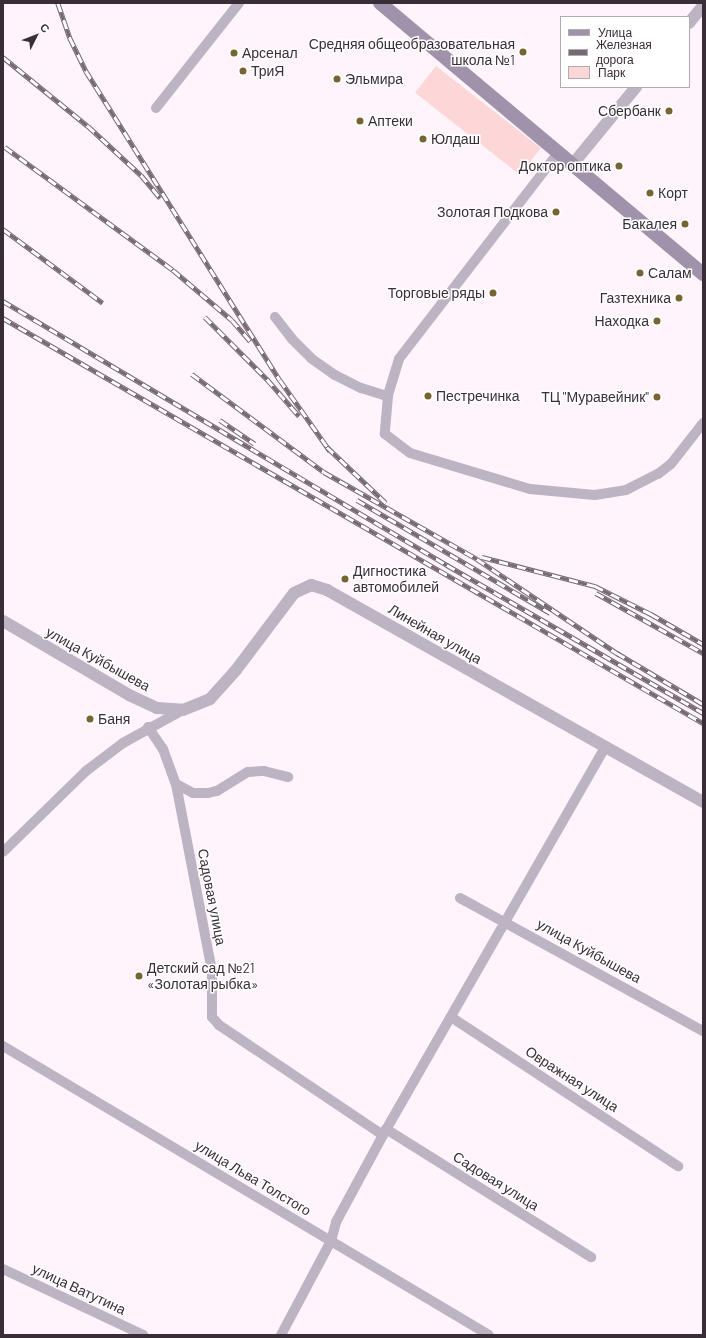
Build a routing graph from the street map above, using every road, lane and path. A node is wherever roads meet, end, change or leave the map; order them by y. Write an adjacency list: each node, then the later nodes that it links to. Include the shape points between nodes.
1 (240, 3): 6 (street)
2 (380, 3): 7 (main road)
3 (703, 6): 4 (street)
4 (690, 22)
5 (635, 88): 8 (street)
6 (156, 108)
7 (558, 153): 8 (main road); 11 (street, via 399,359)
8 (572, 165): 9 (main road)
9 (703, 274)
10 (275, 317): 11 (street, via 292,339 318,363 361,388)
11 (388, 396): 12 (street, via 385,434 410,453 530,489 595,495 626,490 658,474 675,459)
12 (703, 423)
13 (3, 621): 14 (street, улица Куйбышева, via 129,695 157,708)
14 (183, 710): 15 (street); 16 (street, Линейная улица, via 210,699 236,670 294,593 311,585 327,590)
15 (148, 727): 18 (street, Садовая улица, via 163,749); 20 (street, via 86,771)
16 (605, 748): 19 (street, Линейная улица); 22 (street)
17 (288, 777): 18 (street, via 264,771 248,772 208,794 193,793)
18 (176, 784): 26 (street, Садовая улица, via 212,971 212,1017 219,1025)
19 (703, 802)
20 (3, 852)
21 (460, 898): 22 (street, улица Куйбышева)
22 (505, 923): 23 (street); 24 (street, улица Куйбышева)
23 (451, 1017): 26 (street); 27 (street, Овражная улица)
24 (703, 1031)
25 (3, 1046): 28 (street, улица Льва Толстого)
26 (384, 1132): 28 (street, via 336,1222); 29 (street, Садовая улица)
27 (678, 1166)
28 (331, 1241): 32 (street); 33 (street, улица Льва Толстого)
29 (591, 1257)
30 (3, 1269): 31 (street, улица Ватутина)
31 (143, 1335)
32 (281, 1335)
33 (489, 1335)

